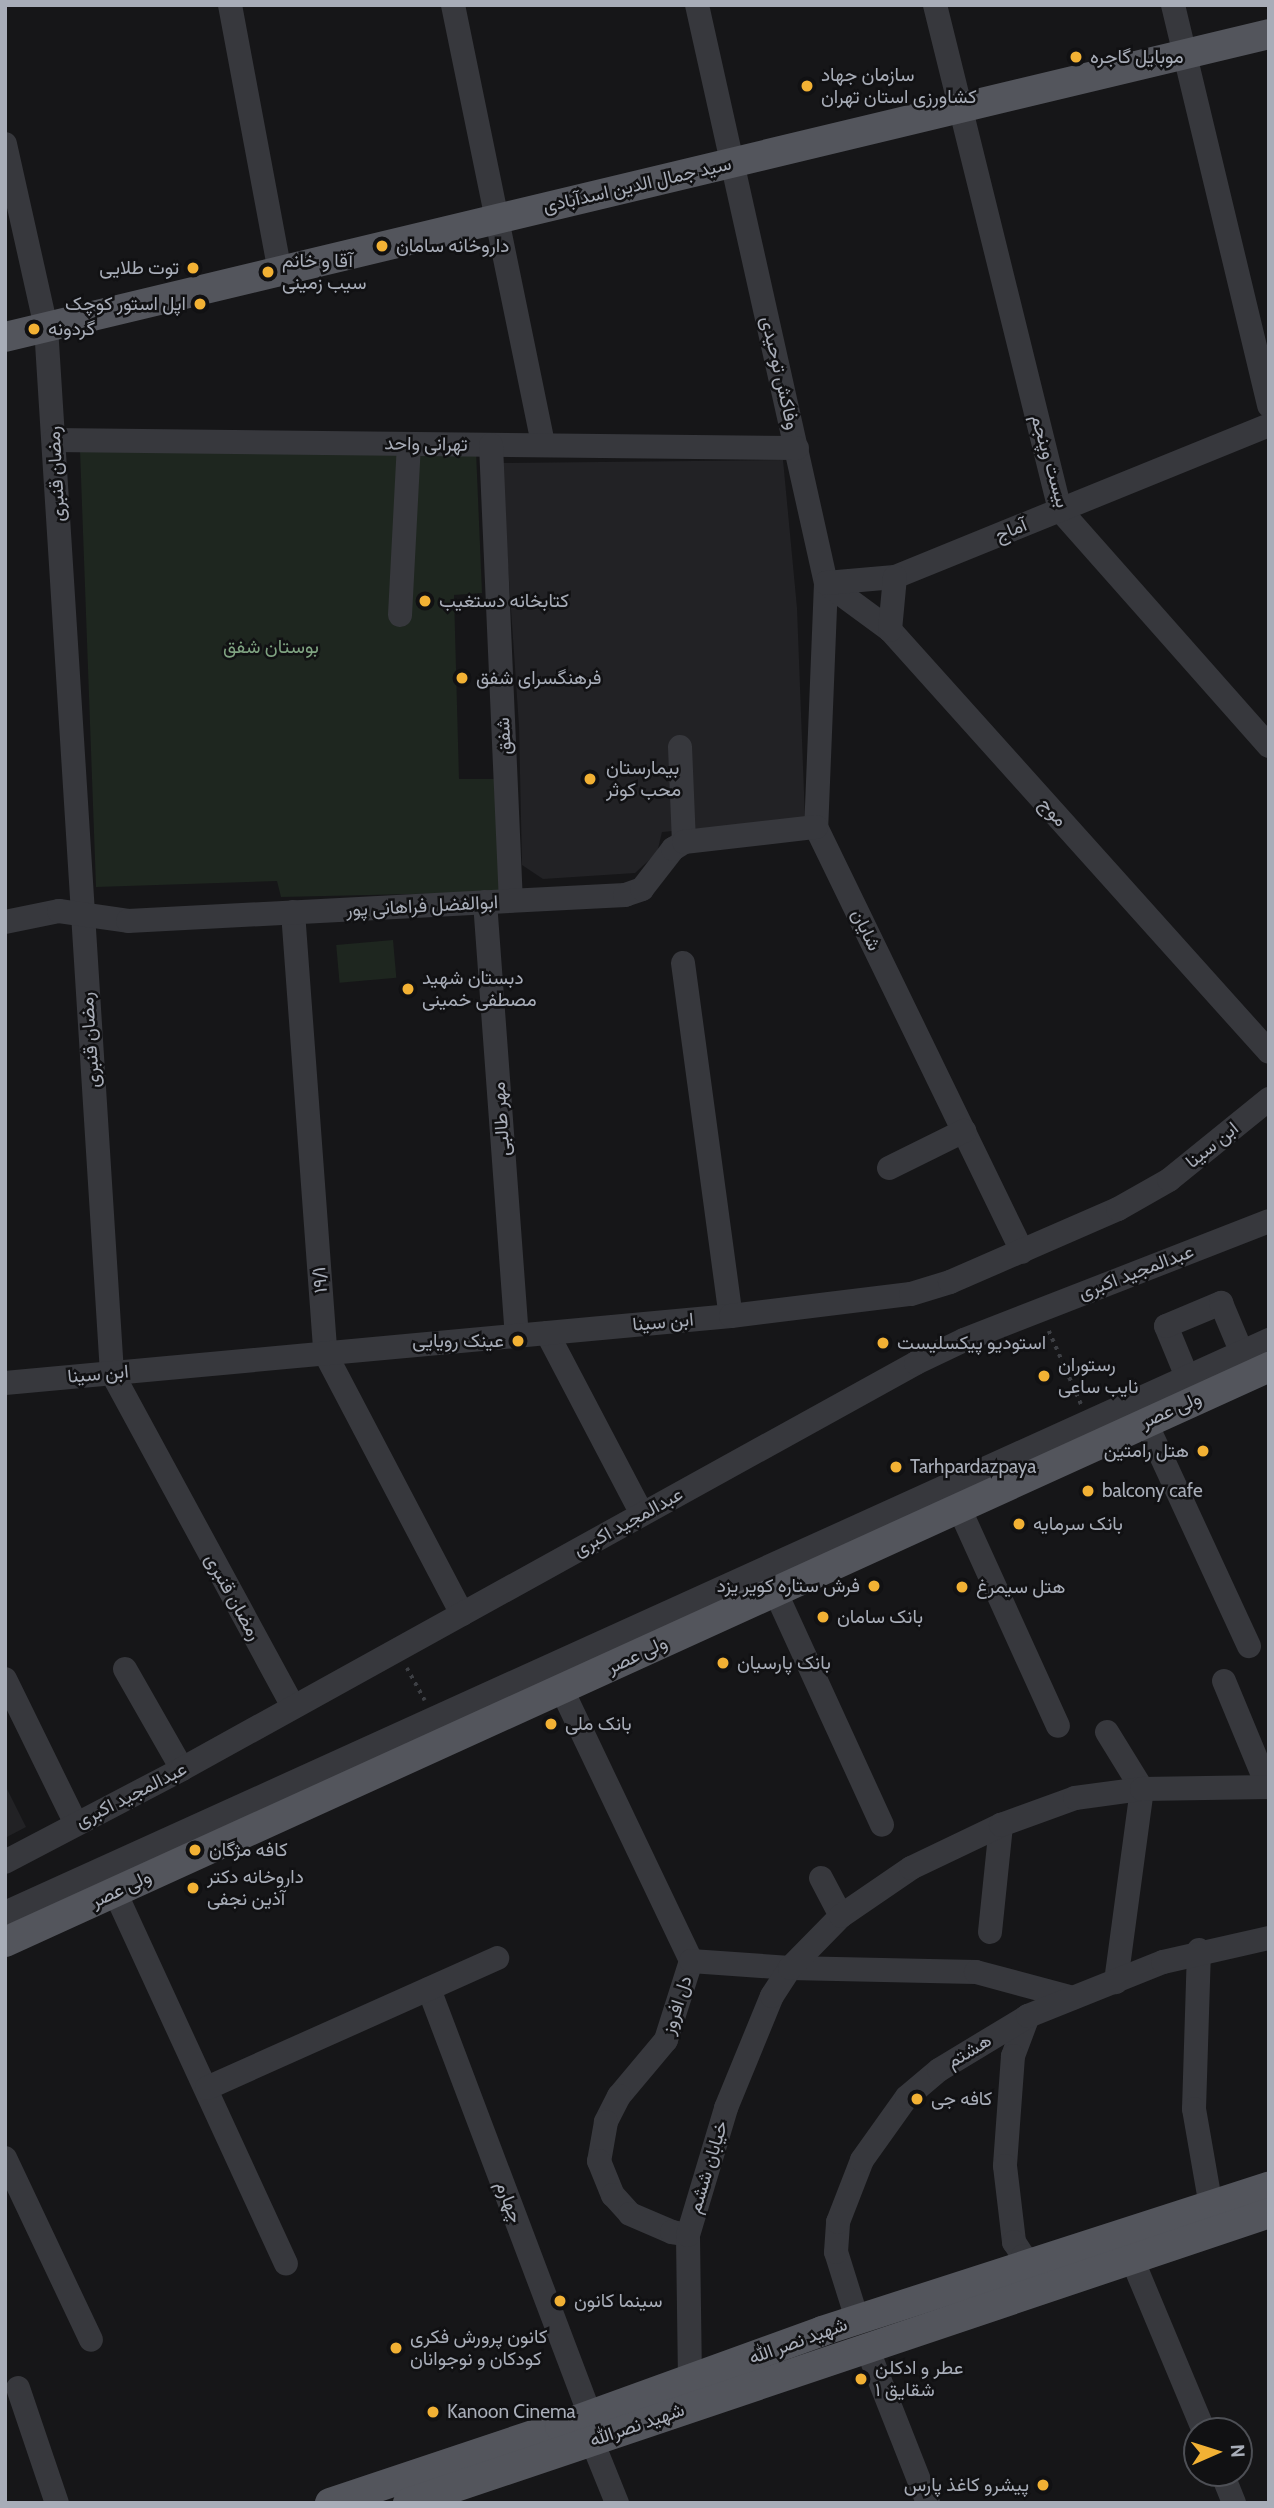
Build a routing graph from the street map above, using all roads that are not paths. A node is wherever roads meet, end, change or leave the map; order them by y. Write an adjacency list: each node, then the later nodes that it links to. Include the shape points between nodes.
1 (230, 5): 12 (street)
2 (453, 5): 11 (street)
3 (697, 5): 10 (street, وفاکش توحیدی)
4 (935, 5): 8 (street, بیست وپنجم)
5 (1172, 5): 7 (street)
6 (1269, 34): 7 (main road, سید جمال الدین اسدآبادی)
7 (1184, 54): 8 (main road, سید جمال الدین اسدآبادی); 15 (street)
8 (960, 108): 10 (main road, سید جمال الدین اسدآبادی); 22 (street, بیست وپنجم)
9 (5, 144): 13 (street, رمضان قنبری)
10 (732, 162): 11 (main road, سید جمال الدین اسدآبادی); 21 (street, وفاکش توحیدی)
11 (497, 219): 12 (main road, سید جمال الدین اسدآبادی); 20 (street)
12 (280, 271): 13 (main road, سید جمال الدین اسدآبادی)
13 (46, 327): 14 (main road, سید جمال الدین اسدآبادی); 17 (street, رمضان قنبری)
14 (5, 337)
15 (1269, 406)
16 (1269, 425): 22 (street, آماج)
17 (54, 440): 18 (street, تهرانی واحد); 34 (street, رمضان قنبری)
18 (409, 444): 19 (street, تهرانی واحد); 25 (street)
19 (491, 445): 20 (street, تهرانی واحد); 31 (street, شفق)
20 (543, 445): 21 (street, تهرانی واحد)
21 (797, 448): 24 (street, وفاکش توحیدی)
22 (1060, 510): 23 (street, آماج); 27 (street, بیست وپنجم)
23 (895, 577): 24 (street, آماج); 26 (street)
24 (827, 583): 26 (street, موج); 29 (street, شایان)
25 (400, 615)
26 (890, 630): 37 (street, موج)
27 (1269, 746)
28 (680, 747): 30 (street)
29 (816, 827): 30 (street); 39 (street, شایان)
30 (684, 842): 31 (street, ابوالفضل فراهانی پور, via 673,849 642,889 625,895)
31 (511, 901): 32 (street, ابوالفضل فراهانی پور)
32 (485, 902): 33 (street, ابوالفضل فراهانی پور); 45 (street, مهر طالبی)
33 (293, 912): 34 (street, ابوالفضل فراهانی پور, via 128,921); 47 (street, ۱۹/۱)
34 (81, 916): 35 (street, ابوالفضل فراهانی پور, via 60,911); 49 (street, رمضان قنبری)
35 (5, 922)
36 (683, 963): 43 (street)
37 (1269, 1052)
38 (1269, 1099): 42 (street, ابن سینا, via 1169,1180 1118,1209)
39 (964, 1131): 40 (street); 42 (street, شایان)
40 (889, 1168)
41 (1269, 1221): 54 (street, عبدالمجید اکبری, via 916,1363)
42 (1022, 1252): 43 (street, ابن سینا, via 911,1294)
43 (732, 1316): 44 (street, ابن سینا)
44 (547, 1333): 45 (street, ابن سینا); 54 (street)
45 (517, 1336): 47 (street, ابن سینا)
46 (1269, 1340): 48 (street)
47 (325, 1353): 49 (street, ابن سینا); 56 (street, ۱۹/۱)
48 (1254, 1365): 51 (main road, ولی عصر); 51 (street, via 1221,1303 1166,1326)
49 (112, 1373): 50 (street, ابن سینا); 62 (street, رمضان قنبری)
50 (5, 1382)
51 (1191, 1387): 52 (main road, ولی عصر); 74 (street, via 1087,1419)
52 (1145, 1421): 53 (main road, ولی عصر); 57 (street)
53 (960, 1510): 55 (main road, ولی عصر); 63 (street)
54 (642, 1514): 56 (street, عبدالمجید اکبری)
55 (775, 1591): 61 (main road, ولی عصر); 69 (street)
56 (462, 1614): 62 (street, عبدالمجید اکبری)
57 (1249, 1646)
58 (125, 1669): 65 (street)
59 (5, 1679): 68 (street)
60 (1224, 1681): 66 (street)
61 (562, 1690): 73 (main road, ولی عصر); 81 (street, دل افروز)
62 (293, 1707): 65 (street, عبدالمجید اکبری)
63 (1058, 1726)
64 (1107, 1732): 67 (street)
65 (182, 1769): 68 (street, عبدالمجید اکبری)
66 (1269, 1787): 67 (street, خیابان ششم)
67 (1142, 1789): 70 (street, خیابان ششم, via 1075,1798); 83 (street)
68 (76, 1824): 71 (street, عبدالمجید اکبری)
69 (883, 1825)
70 (1000, 1825): 75 (street, خیابان ششم, via 911,1868); 76 (street)
71 (5, 1861)
72 (821, 1878): 75 (street)
73 (115, 1892): 78 (main road, ولی عصر); 87 (street)
74 (5, 1913)
75 (841, 1916): 82 (street, خیابان ششم)
76 (990, 1932)
77 (1269, 1938): 79 (street, هشتم)
78 (5, 1942)
79 (1199, 1950): 83 (street, هشتم); 90 (street, via 1194,2109)
80 (496, 1958): 84 (street)
81 (691, 1961): 82 (street); 92 (street, دل افروز, via 666,2040 619,2096 606,2122 598,2156 608,2187 630,2214)
82 (790, 1968): 85 (street, via 976,1972); 92 (street, خیابان ششم, via 742,2066)
83 (1116, 1982): 85 (street, هشتم)
84 (429, 1989): 87 (street); 102 (street, چهارم)
85 (1073, 1998): 86 (street, هشتم)
86 (1028, 2016): 94 (street, via 1013,2056 1005,2166 1014,2242 1023,2256); 96 (street, هشتم, via 939,2070 907,2097 862,2160 838,2222 836,2252)
87 (207, 2088): 95 (street)
88 (5, 2158): 97 (street)
89 (1269, 2187): 90 (main road, شهید نصر الله)
90 (1211, 2206): 94 (main road, شهید نصر الله)
91 (1269, 2213): 93 (main road, شهید نصر الله)
92 (688, 2235): 99 (street, خیابان ششم)
93 (1132, 2259): 98 (main road, شهید نصر الله); 101 (street)
94 (1035, 2263): 96 (main road, شهید نصر الله)
95 (286, 2264)
96 (857, 2319): 98 (main road); 99 (main road, شهید نصر الله)
97 (91, 2340)
98 (867, 2348): 102 (main road, شهید نصرالله); 107 (street)
99 (690, 2380): 102 (main road, شهید نصر الله)
100 (18, 2388): 103 (street)
101 (1198, 2417)
102 (591, 2428): 104 (main road, شهید نصر الله); 105 (main road, شهید نصرالله); 106 (street, چهارم)
103 (57, 2503)
104 (330, 2503)
105 (408, 2503)
106 (617, 2503)
107 (928, 2503)

